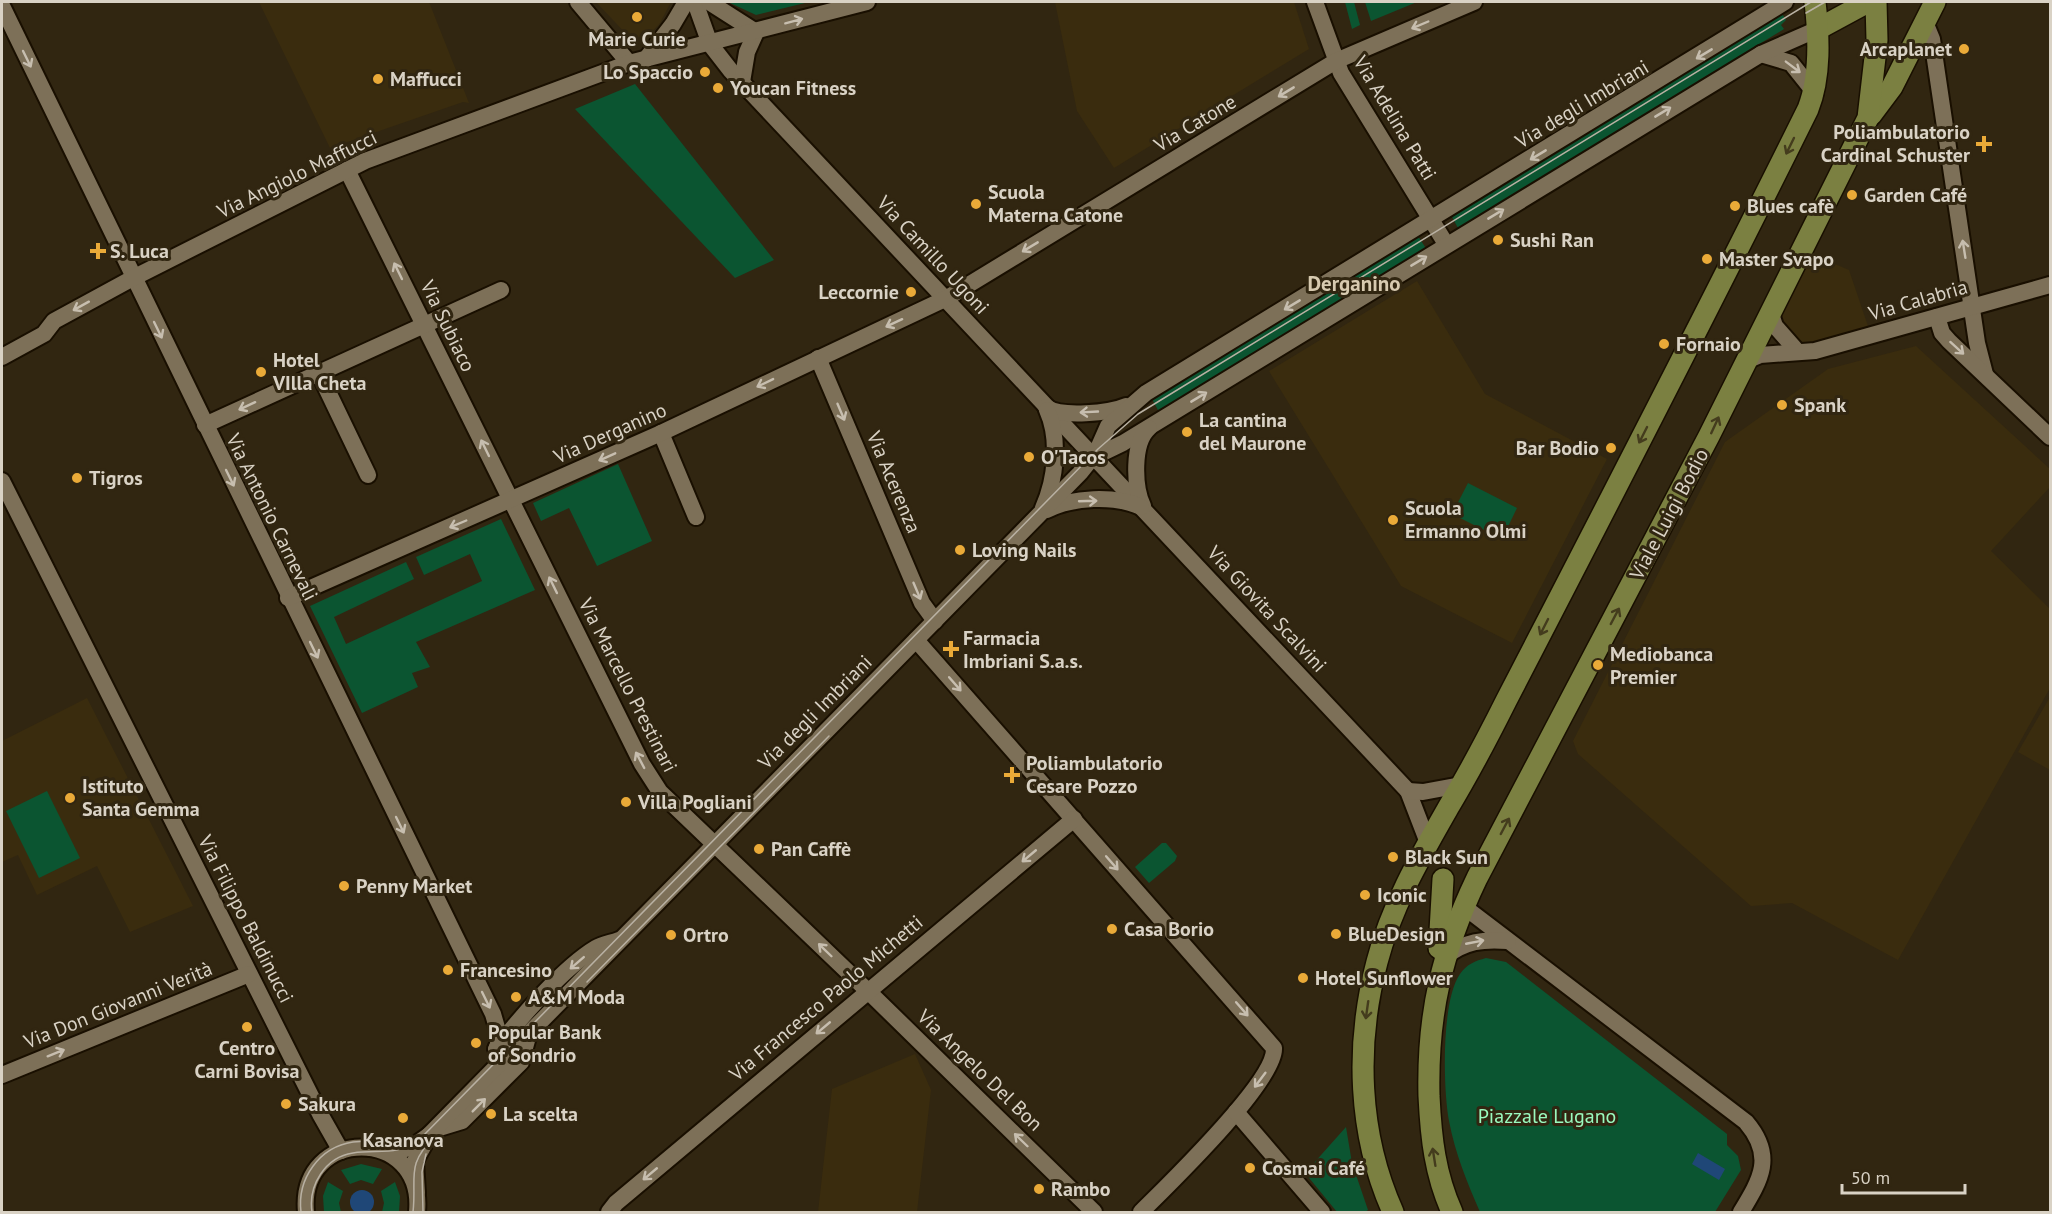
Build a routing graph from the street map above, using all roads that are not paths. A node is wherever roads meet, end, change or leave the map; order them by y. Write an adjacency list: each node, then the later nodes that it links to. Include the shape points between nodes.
1 (578, 2): 24 (street)
2 (687, 2): 22 (street)
3 (696, 2): 20 (street)
4 (709, 2): 19 (street)
5 (867, 2): 15 (street, Via Angiolo Maffucci)
6 (1315, 2): 23 (street, Via Adelina Patti)
7 (1474, 2): 23 (street, Via Catone, one-way to 23)
8 (1767, 2): 17 (street)
9 (1785, 2): 17 (street, Via degli Imbriani)
10 (1815, 2): 18 (main road)
11 (1868, 2): 18 (main road)
12 (1876, 2): 27 (main road, via 1877,40)
13 (1935, 2): 16 (main road)
14 (2, 6): 31 (street, Via Antonio Carnevali, one-way to 31)
15 (830, 6): 19 (street, Via Angiolo Maffucci, one-way to 15)
16 (1925, 22): 27 (main road, via 1890,92); 35 (street, one-way to 16, via 1932,39)
17 (1754, 23): 29 (street, Via degli Imbriani, one-way to 29)
18 (1818, 29): 21 (street, Via degli Imbriani); 26 (main road)
19 (756, 32): 20 (street, Via Angiolo Maffucci); 25 (street, via 747,52)
20 (710, 44): 22 (street, Via Angiolo Maffucci); 25 (street, Via Camillo Ugoni)
21 (1761, 54): 26 (street, one-way to 26, via 1791,63); 30 (street, Via degli Imbriani, one-way to 21)
22 (646, 59): 24 (street, Via Angiolo Maffucci)
23 (1336, 61): 29 (street, Via Adelina Patti); 34 (street, Via Catone, one-way to 34)
24 (629, 63): 28 (street, Via Angiolo Maffucci)
25 (742, 82): 34 (street, Via Camillo Ugoni)
26 (1815, 93): 61 (main road, one-way to 61, via 1700,327)
27 (1868, 118): 36 (main road, Viale Luigi Bodio)
28 (347, 170): 31 (street, Via Angiolo Maffucci); 38 (street, Via Subiaco, one-way to 28)
29 (1431, 220): 30 (street); 45 (street, Via degli Imbriani, one-way to 45)
30 (1446, 244): 48 (street, Via degli Imbriani, one-way to 30)
31 (133, 278): 40 (street, Via Angiolo Maffucci, one-way to 40, via 54,321 44,334); 47 (street, Via Antonio Carnevali, one-way to 47)
32 (2050, 285): 35 (street, Via Calabria)
33 (501, 290): 38 (street)
34 (947, 298): 41 (street, Via Derganino, one-way to 41); 46 (street, Via Camillo Ugoni)
35 (1972, 307): 37 (street, Via Calabria); 44 (street)
36 (1771, 314): 39 (street, via 1775,326); 42 (main road, Viale Luigi Bodio)
37 (1938, 317): 39 (street, Via Calabria, via 1815,351); 44 (street, one-way to 44, via 1942,333)
38 (424, 324): 43 (street); 54 (street, Via Subiaco, one-way to 38)
39 (1797, 351): 42 (street, Via Calabria)
40 (2, 357)
41 (818, 358): 49 (street, Via Derganino, one-way to 49); 59 (street, Via Acerenza, one-way to 59, via 922,603)
42 (1748, 360): 67 (main road, Viale Luigi Bodio, one-way to 42)
43 (319, 373): 47 (street, one-way to 47); 52 (street)
44 (1985, 374): 50 (street)
45 (1136, 400): 46 (street, Via degli Imbriani, one-way to 46, via 1117,409 1092,412 1057,413); 51 (street, Via degli Imbriani, via 1108,426)
46 (1043, 405): 51 (street, Via Camillo Ugoni); 57 (street, Via degli Imbriani, via 1052,425 1054,462 1047,497)
47 (205, 425): 58 (street, Via Antonio Carnevali, one-way to 58)
48 (1149, 427): 51 (street, Via degli Imbriani); 55 (street, via 1140,440 1138,463 1140,496)
49 (661, 433): 54 (street, Via Derganino, one-way to 54); 56 (street)
50 (2050, 437)
51 (1094, 457): 55 (street, Via Giovita Scalvini); 57 (street, Via degli Imbriani)
52 (368, 475)
53 (2, 481): 71 (street, Via Filippo Baldinucci)
54 (512, 500): 58 (street, Via Derganino, one-way to 58); 65 (street, Via Marcello Prestinari, one-way to 54, via 660,792 642,764)
55 (1146, 511): 57 (street, Via degli Imbriani, one-way to 55, via 1052,508 1080,501 1120,502); 62 (street, Via Giovita Scalvini)
56 (696, 517)
57 (1034, 520): 59 (street, Via degli Imbriani)
58 (288, 598): 75 (street, Via Antonio Carnevali, one-way to 75, via 493,1014 500,1038)
59 (935, 621): 60 (street, Via degli Imbriani)
60 (916, 640): 63 (street, one-way to 63); 65 (street, Via degli Imbriani)
61 (1461, 785): 62 (street); 64 (main road)
62 (1408, 791): 64 (street, Via Giovita Scalvini)
63 (1074, 819): 72 (street, Via Francesco Paolo Michetti, one-way to 72); 78 (street, one-way to 78, via 1272,1045 1272,1063)
64 (1428, 843): 66 (main road); 89 (main road, one-way to 89, via 1384,937 1365,1027 1363,1085 1368,1134 1377,1172)
65 (714, 845): 68 (street, Via degli Imbriani); 72 (street, Via Marcello Prestinari, one-way to 65)
66 (1443, 879): 67 (main road); 73 (main road)
67 (1463, 906): 69 (street); 70 (main road)
68 (627, 934): 74 (street, Via degli Imbriani); 75 (street, Via degli Imbriani, one-way to 75, via 597,947 578,961)
69 (1509, 941): 70 (street, one-way to 69, via 1475,941); 91 (street, via 1746,1122 1760,1142 1763,1161 1759,1181)
70 (1444, 957): 73 (main road)
71 (249, 974): 76 (street, Via Don Giovanni Verità, one-way to 71); 81 (street, Via Filippo Baldinucci)
72 (867, 990): 85 (street, Via Francesco Paolo Michetti, one-way to 85); 86 (street, Via Angelo Del Bon, one-way to 72)
73 (1435, 996): 90 (main road, one-way to 73, via 1436,1169 1432,1145 1429,1056)
74 (532, 1030): 77 (street, Via degli Imbriani); 79 (street, Via degli Imbriani, one-way to 74, via 462,1121 475,1110 521,1062)
75 (497, 1047): 77 (street, Via degli Imbriani)
76 (2, 1075)
77 (486, 1077): 79 (street, Via degli Imbriani)
78 (1236, 1112): 87 (street); 88 (street)
79 (430, 1134): 80 (street, Via degli Imbriani, via 403,1150); 82 (street, Via degli Imbriani, via 415,1161)
80 (371, 1148): 81 (street, Via degli Imbriani); 82 (street, via 401,1163)
81 (341, 1151): 83 (street, via 325,1160 314,1173 306,1193)
82 (417, 1193): 84 (street, Via degli Imbriani)
83 (306, 1212)
84 (417, 1212)
85 (609, 1212)
86 (1094, 1212)
87 (1141, 1212)
88 (1322, 1212)
89 (1393, 1212)
90 (1452, 1212)
91 (1741, 1212)

